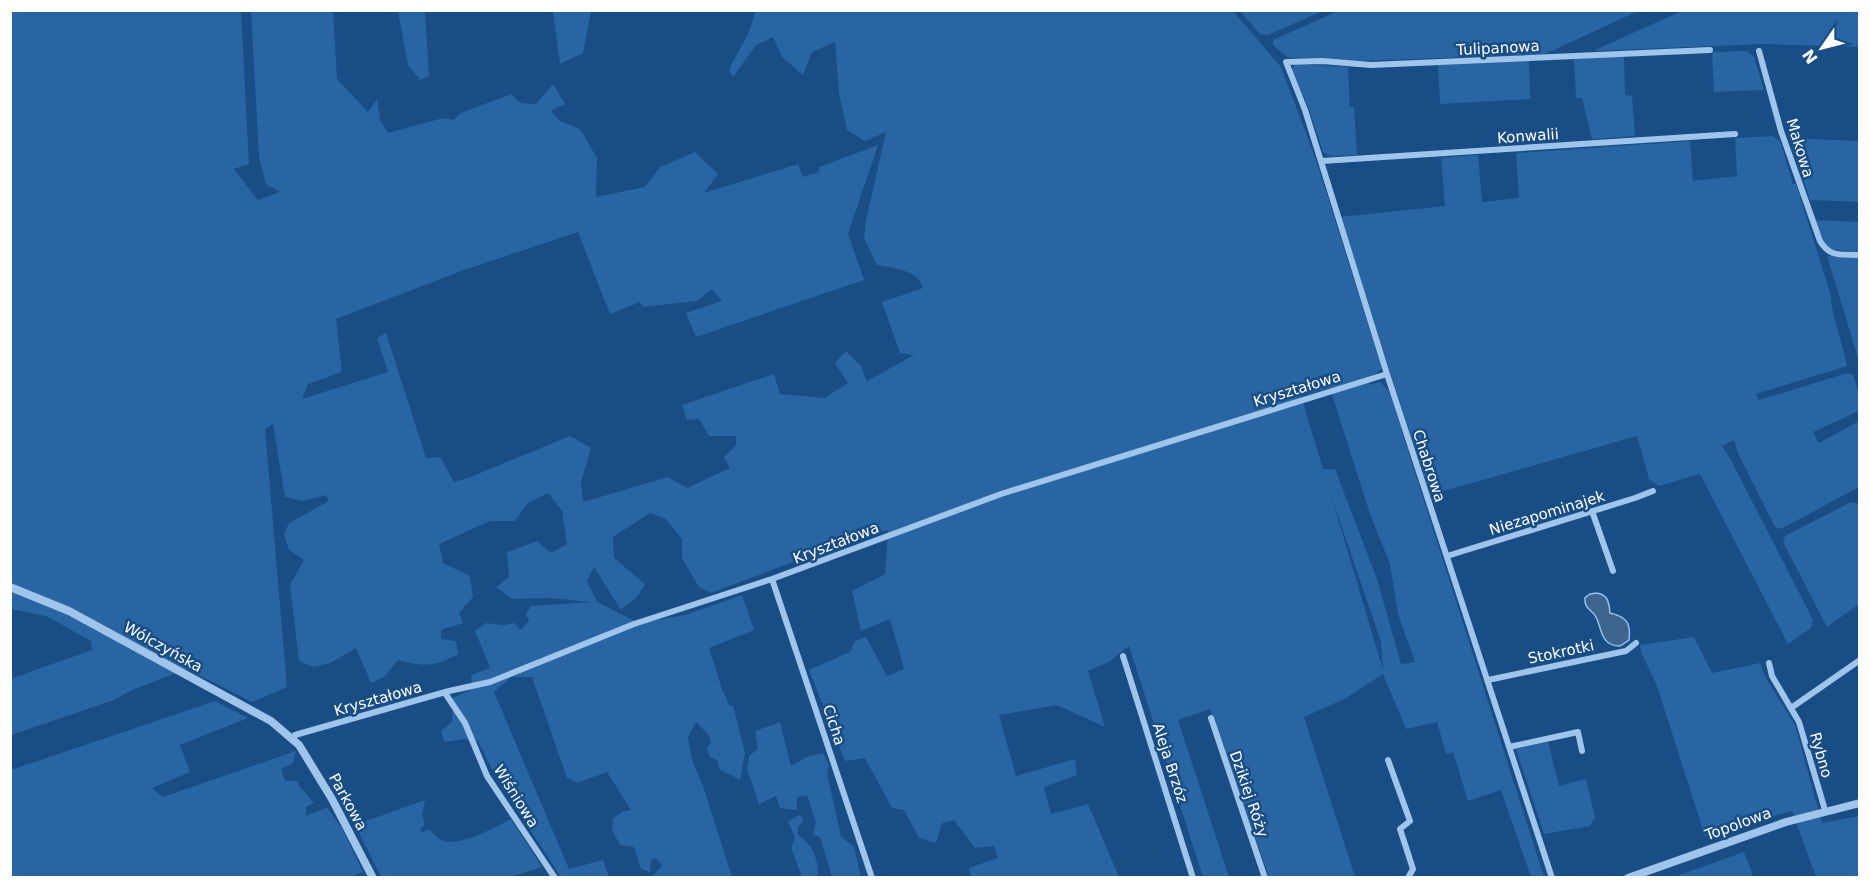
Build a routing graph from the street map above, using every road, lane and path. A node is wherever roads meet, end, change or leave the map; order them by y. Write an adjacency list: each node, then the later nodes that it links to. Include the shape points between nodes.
1 (1710, 51): 3 (street, Tulipanowa, via 1371,65)
2 (1759, 51): 6 (street, Makowa, via 1795,174 1820,241 1832,254)
3 (1286, 62): 5 (street, Chabrowa)
4 (1735, 134): 5 (street, Konwalii)
5 (1322, 161): 7 (street, Chabrowa)
6 (1860, 255)
7 (1387, 374): 10 (street, Chabrowa); 12 (street, Kryształowa, via 1001,494)
8 (1653, 491): 9 (street, Niezapominajek)
9 (1592, 512): 10 (street, Niezapominajek); 11 (street)
10 (1446, 556): 18 (street, Chabrowa)
11 (1613, 571)
12 (772, 579): 19 (street, Kryształowa, via 640,622 490,682); 30 (street, Cicha)
13 (10, 587): 22 (street, Wólczyńska, via 69,611 270,721)
14 (1636, 643): 18 (street, Stokrotki, via 1626,651)
15 (1123, 656): 31 (street, Aleja Brzóz)
16 (1860, 660): 20 (street)
17 (1769, 663): 20 (street, Rybno, via 1772,676)
18 (1488, 680): 23 (street, Chabrowa)
19 (445, 693): 22 (street, Kryształowa); 29 (street, Wiśniowa, via 465,723 488,776)
20 (1791, 708): 27 (street, Rybno, via 1799,722)
21 (1211, 718): 32 (street, Dzikiej Róży)
22 (295, 739): 28 (street, Parkowa)
23 (1509, 747): 24 (street, via 1578,732); 34 (street, Chabrowa)
24 (1582, 751)
25 (1388, 760): 33 (street, via 1410,821 1400,828 1413,869)
26 (1860, 803): 27 (street, Topolowa)
27 (1825, 810): 35 (street, Topolowa)
28 (373, 878)
29 (555, 878)
30 (872, 878)
31 (1193, 878)
32 (1265, 878)
33 (1408, 878)
34 (1552, 878)
35 (1628, 878)

